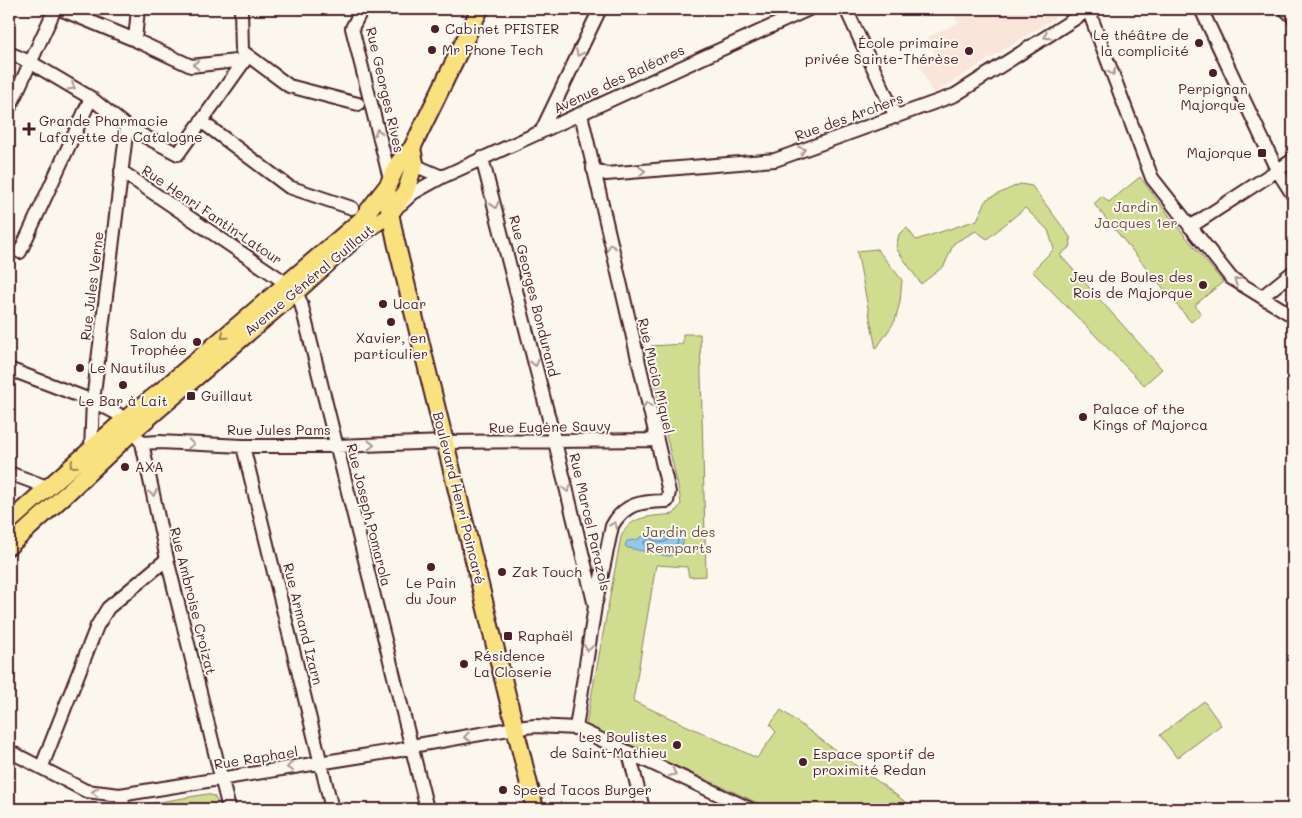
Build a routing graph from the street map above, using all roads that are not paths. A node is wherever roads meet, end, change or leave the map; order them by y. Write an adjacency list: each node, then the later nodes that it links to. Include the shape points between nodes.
1 (55, 9): 17 (street)
2 (60, 9): 14 (street)
3 (138, 9): 14 (street)
4 (241, 9): 16 (street)
5 (362, 9): 33 (street, Rue Georges Rives, one-way to 5, via 352,28)
6 (480, 9): 26 (main road)
7 (600, 9): 25 (street, one-way to 25)
8 (809, 9): 21 (street, Avenue des Baléares)
9 (846, 9): 22 (street)
10 (1089, 9): 22 (street, Rue des Archers, one-way to 22, via 955,95); 37 (street, one-way to 37, via 1152,178)
11 (1201, 9): 30 (street)
12 (1285, 9): 13 (street)
13 (1293, 17)
14 (135, 40): 16 (street, one-way to 14, via 191,66)
15 (9, 53): 17 (street)
16 (243, 55): 19 (street, via 289,86); 23 (street)
17 (30, 62): 18 (street, one-way to 18); 20 (street)
18 (91, 98): 24 (street); 38 (street)
19 (358, 104)
20 (9, 109)
21 (581, 114): 25 (street, Avenue des Baléares); 29 (street, Rue Mucio Miquel)
22 (896, 116): 29 (street, Rue des Archers, one-way to 22, via 606,174 775,160)
23 (201, 121): 24 (street, via 178,154); 35 (street, via 288,187)
24 (127, 127): 31 (street, Rue Jules Verne)
25 (541, 132): 27 (street, Avenue des Baléares)
26 (414, 155): 32 (street, via 421,168); 33 (main road, Avenue Général Guillaut, via 399,162); 36 (main road, Avenue Général Guillaut, via 404,193)
27 (482, 158): 32 (street, Avenue des Baléares); 48 (street, Rue Georges Bondurand, one-way to 48)
28 (1293, 160): 30 (street)
29 (594, 170): 46 (street, Rue Mucio Miquel, one-way to 29)
30 (1277, 170): 34 (street); 37 (street)
31 (121, 171): 40 (street, Rue Henri Fantin-Latour); 44 (street, Rue Jules Verne)
32 (442, 177): 36 (street, Avenue des Baléares, via 413,193)
33 (389, 182): 36 (main road, Boulevard Henri Poincaré); 40 (main road, Avenue Général Guillaut, via 361,220)
34 (1293, 194)
35 (352, 208)
36 (390, 214): 40 (main road, Avenue Général Guillaut); 47 (main road, Boulevard Henri Poincaré)
37 (1190, 227): 41 (street, one-way to 37, via 1231,278)
38 (20, 252)
39 (1293, 272): 41 (street)
40 (291, 287): 45 (main road, Avenue Général Guillaut, via 162,390); 50 (street, Rue Joseph Pomarola, via 301,303)
41 (1263, 296): 42 (street)
42 (1293, 316)
43 (9, 369): 44 (street)
44 (93, 401): 45 (street, via 118,414); 51 (street, Rue Jules Verne)
45 (132, 432): 49 (street, Rue Jules Pams, one-way to 49, via 159,442); 51 (main road, Avenue Général Guillaut); 55 (main road, Avenue Général Guillaut); 56 (street, Rue Ambroise Croizat, one-way to 56)
46 (655, 440): 48 (street, Rue Eugène Sauvy); 57 (street, Rue Mucio Miquel, one-way to 46, via 616,517 626,508 641,503 667,501 669,492)
47 (446, 442): 48 (street, Rue Eugène Sauvy); 50 (street, Rue Jules Pams, one-way to 47); 58 (main road, Boulevard Henri Poincaré)
48 (555, 442): 57 (street, Rue Marcel Parazols, one-way to 57)
49 (243, 446): 50 (street, Rue Jules Pams); 63 (street, Rue Armand Izarn)
50 (336, 446): 60 (street, Rue Joseph Pomarola)
51 (91, 449): 53 (main road, Avenue Général Guillaut, one-way to 53)
52 (9, 473): 53 (street)
53 (48, 487): 54 (main road, Avenue Général Guillaut)
54 (9, 522)
55 (9, 546)
56 (167, 559): 64 (street, via 108,608); 65 (street, Rue Ambroise Croizat)
57 (594, 606): 59 (street, Rue Marcel Parazols, one-way to 59)
58 (515, 728): 59 (street, Rue Raphael); 60 (street, Rue Raphael, one-way to 60); 71 (main road, Boulevard Henri Poincaré)
59 (576, 728): 62 (street)
60 (412, 746): 63 (street, Rue Raphael); 70 (street, Rue Joseph Pomarola)
61 (9, 751): 64 (street, Rue Raphael)
62 (629, 753): 72 (street); 73 (street, one-way to 73)
63 (322, 763): 65 (street, Rue Raphael, one-way to 65); 69 (street, Rue Armand Izarn)
64 (42, 766): 66 (street, Rue Raphael, one-way to 64, via 86,791)
65 (222, 779): 66 (street, Rue Raphael); 68 (street, Rue Ambroise Croizat)
66 (120, 794): 67 (street)
67 (125, 809)
68 (229, 809)
69 (332, 809)
70 (427, 809)
71 (535, 809)
72 (643, 809)
73 (750, 809)

